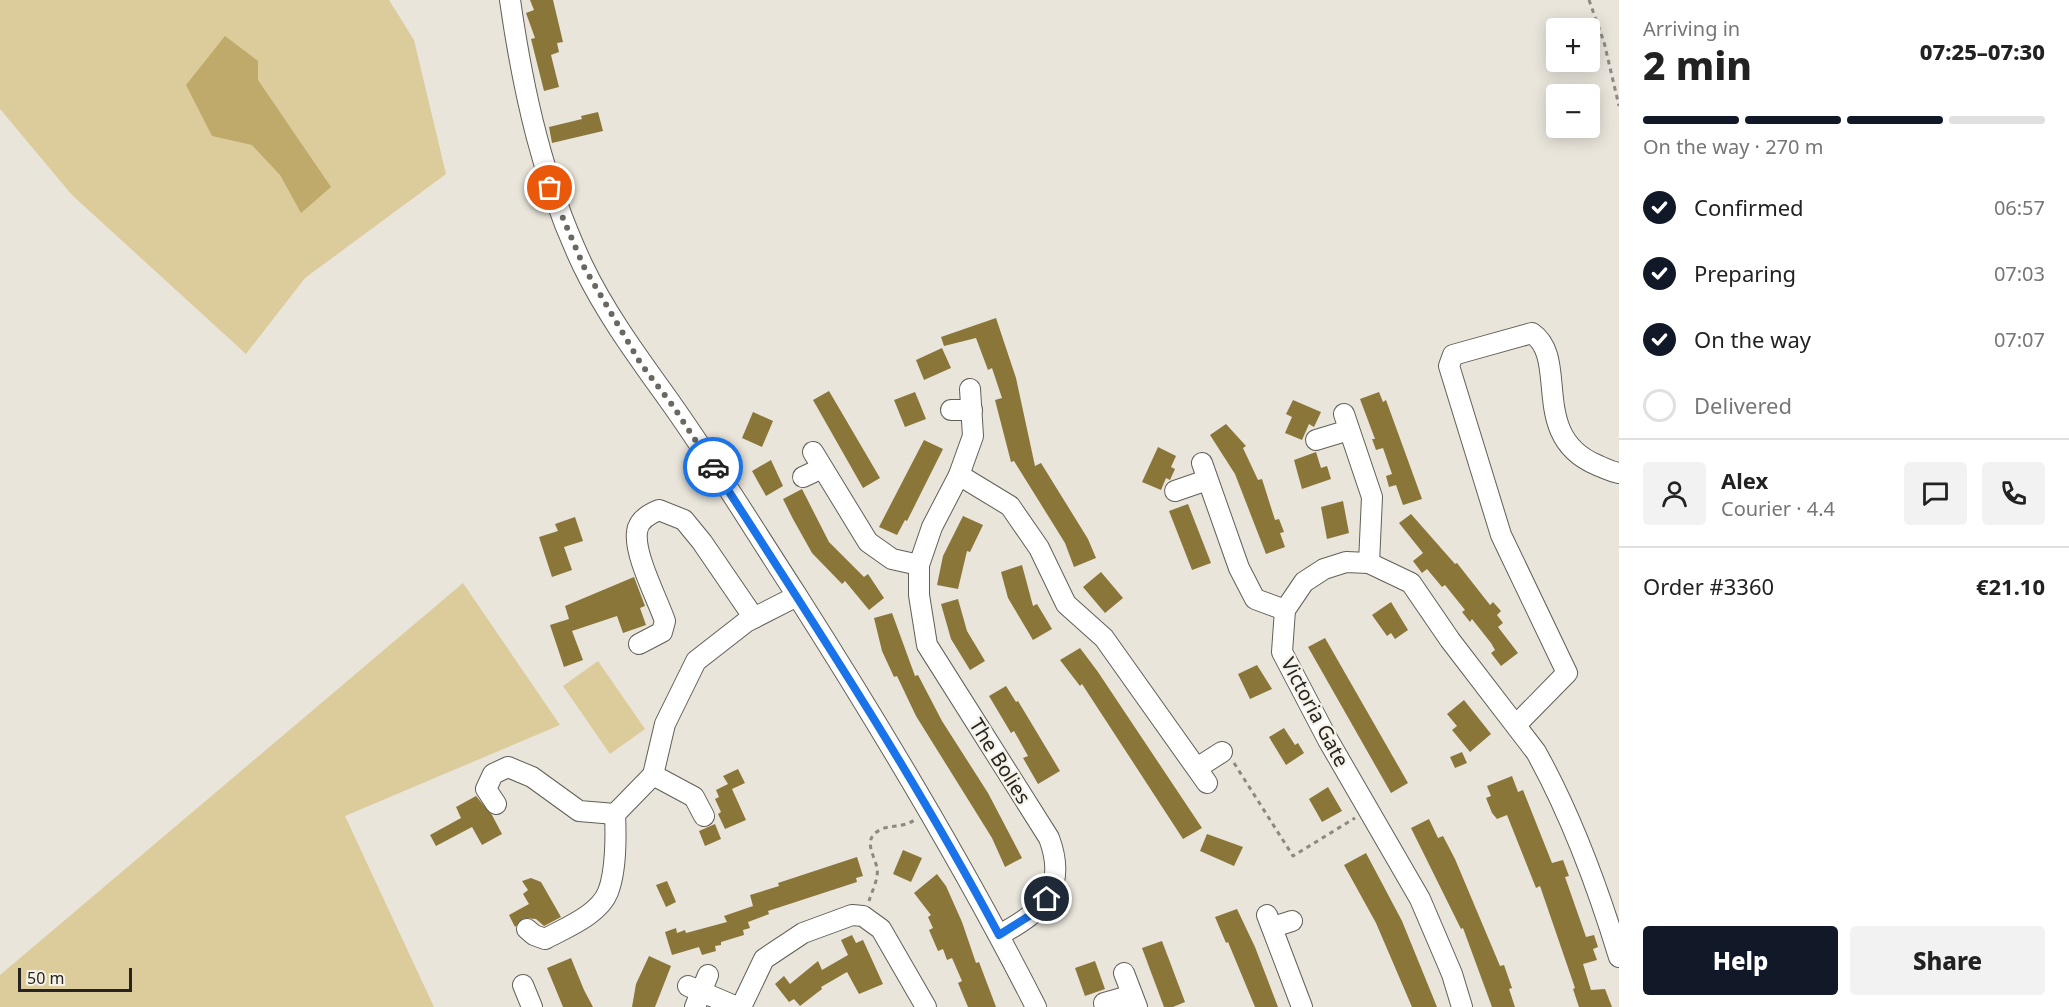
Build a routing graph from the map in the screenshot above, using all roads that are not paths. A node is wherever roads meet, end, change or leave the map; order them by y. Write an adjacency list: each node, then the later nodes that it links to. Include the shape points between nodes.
1 (510, 0): 12 (street, via 532,122 550,188 584,267 641,364 673,406)
2 (970, 389): 4 (street, The Bolies)
3 (951, 410): 4 (street)
4 (972, 410): 7 (street, The Bolies, via 973,436)
5 (1316, 440): 10 (street, via 1347,422 1372,497)
6 (1619, 473): 16 (street, via 1584,460 1563,437 1552,399 1547,349 1540,338 1532,333 1454,354 1449,366 1501,535 1567,673)
7 (959, 475): 11 (street, The Bolies, via 932,527); 17 (street, via 1010,506 1040,548 1066,604 1104,638 1202,776)
8 (803, 477): 11 (street, via 817,460 868,542 892,559)
9 (1175, 491): 13 (street, via 1205,472 1239,568 1255,599)
10 (1369, 563): 13 (street, via 1346,562 1324,568 1304,582); 16 (street, via 1411,583)
11 (919, 565): 24 (street, The Bolies, via 927,645 1049,837 1055,854 1054,888 1040,909)
12 (797, 596): 14 (street); 24 (street, via 930,810)
13 (1285, 610): 36 (street, Victoria Gate, via 1282,652 1420,899)
14 (754, 618): 15 (street, via 684,520 659,510 648,514 637,530 638,547 665,621 662,632); 18 (street, via 696,661 665,724)
15 (639, 644)
16 (1516, 725): 25 (street, via 1554,786)
17 (1222, 753)
18 (653, 775): 20 (street); 21 (street, via 694,797)
19 (496, 804): 20 (street, via 486,789 493,774 508,767 532,777 579,811)
20 (615, 814): 23 (street, via 617,842 608,892 598,906 545,939)
21 (704, 816)
22 (1292, 921): 35 (street, via 1270,921)
23 (527, 928)
24 (999, 935): 34 (street)
25 (1619, 957)
26 (1124, 974): 29 (street)
27 (523, 985): 31 (street)
28 (698, 990): 32 (street)
29 (1135, 1001): 30 (street)
30 (1104, 1003)
31 (532, 1007)
32 (739, 1007): 33 (street, via 764,959 803,933 852,915 863,916 881,928)
33 (926, 1007)
34 (1036, 1007)
35 (1302, 1007)
36 (1462, 1007)

